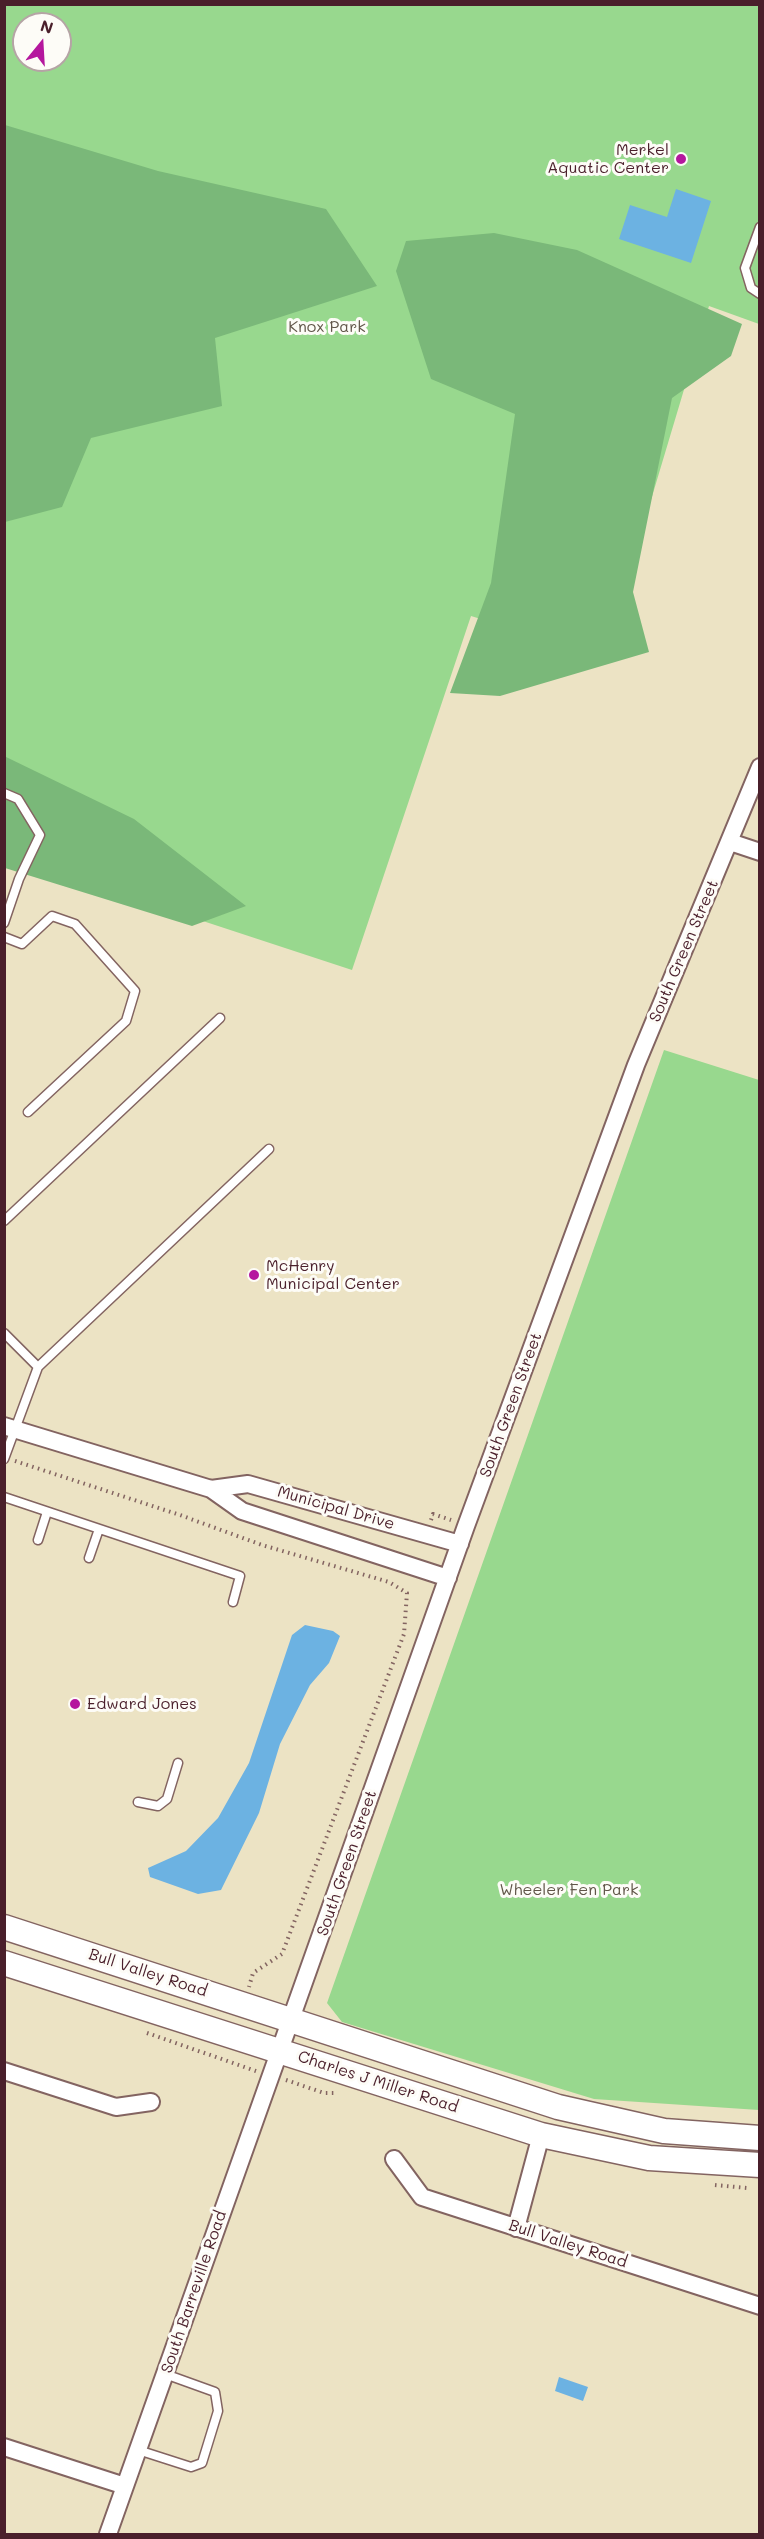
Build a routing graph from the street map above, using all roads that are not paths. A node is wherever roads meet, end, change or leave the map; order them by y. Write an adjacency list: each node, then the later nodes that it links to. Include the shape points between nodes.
1 (759, 227): 2 (lane, via 746,268 751,288)
2 (759, 294)
3 (759, 767): 5 (street, South Green Street)
4 (4, 793): 7 (lane, via 18,799 40,835)
5 (730, 842): 6 (street); 22 (street, South Green Street, via 636,1065)
6 (759, 852)
7 (4, 923)
8 (4, 937): 10 (lane, via 22,944 52,916 75,924 135,991 126,1021)
9 (220, 1018): 12 (lane)
10 (28, 1112)
11 (269, 1149): 14 (lane)
12 (4, 1221)
13 (4, 1333): 14 (lane)
14 (38, 1367): 15 (lane)
15 (9, 1427): 16 (lane); 17 (street, Municipal Drive)
16 (5, 1459)
17 (211, 1489): 22 (street, Municipal Drive, via 248,1484); 24 (street, Municipal Drive, via 243,1510)
18 (4, 1497): 19 (lane)
19 (47, 1512): 20 (lane); 21 (lane)
20 (99, 1529): 23 (lane); 25 (lane, via 240,1576)
21 (38, 1540)
22 (460, 1544): 24 (street, South Green Street)
23 (89, 1558)
24 (448, 1578): 30 (street, South Green Street)
25 (233, 1602)
26 (178, 1763): 27 (lane, via 168,1799 158,1806)
27 (138, 1802)
28 (4, 1927): 30 (street, Bull Valley Road)
29 (4, 1963): 31 (street, Charles J Miller Road)
30 (292, 2019): 31 (street, South Green Street); 35 (street, Charles J Miller Road, via 558,2107 664,2131)
31 (281, 2051): 34 (street, Charles J Miller Road); 40 (street, South Barreville Road)
32 (4, 2070): 33 (street, via 116,2107)
33 (151, 2102)
34 (541, 2135): 37 (street, Charles J Miller Road, via 649,2158); 38 (street)
35 (759, 2138)
36 (394, 2159): 38 (street, Bull Valley Road, via 422,2197)
37 (759, 2166)
38 (516, 2228): 39 (street, Bull Valley Road)
39 (759, 2306)
40 (165, 2374): 42 (street, South Barreville Road); 42 (lane, via 215,2392 218,2411 202,2463 191,2467)
41 (4, 2447): 43 (street)
42 (138, 2450): 43 (street, South Barreville Road)
43 (125, 2486): 44 (street, South Barreville Road)
44 (108, 2535)

